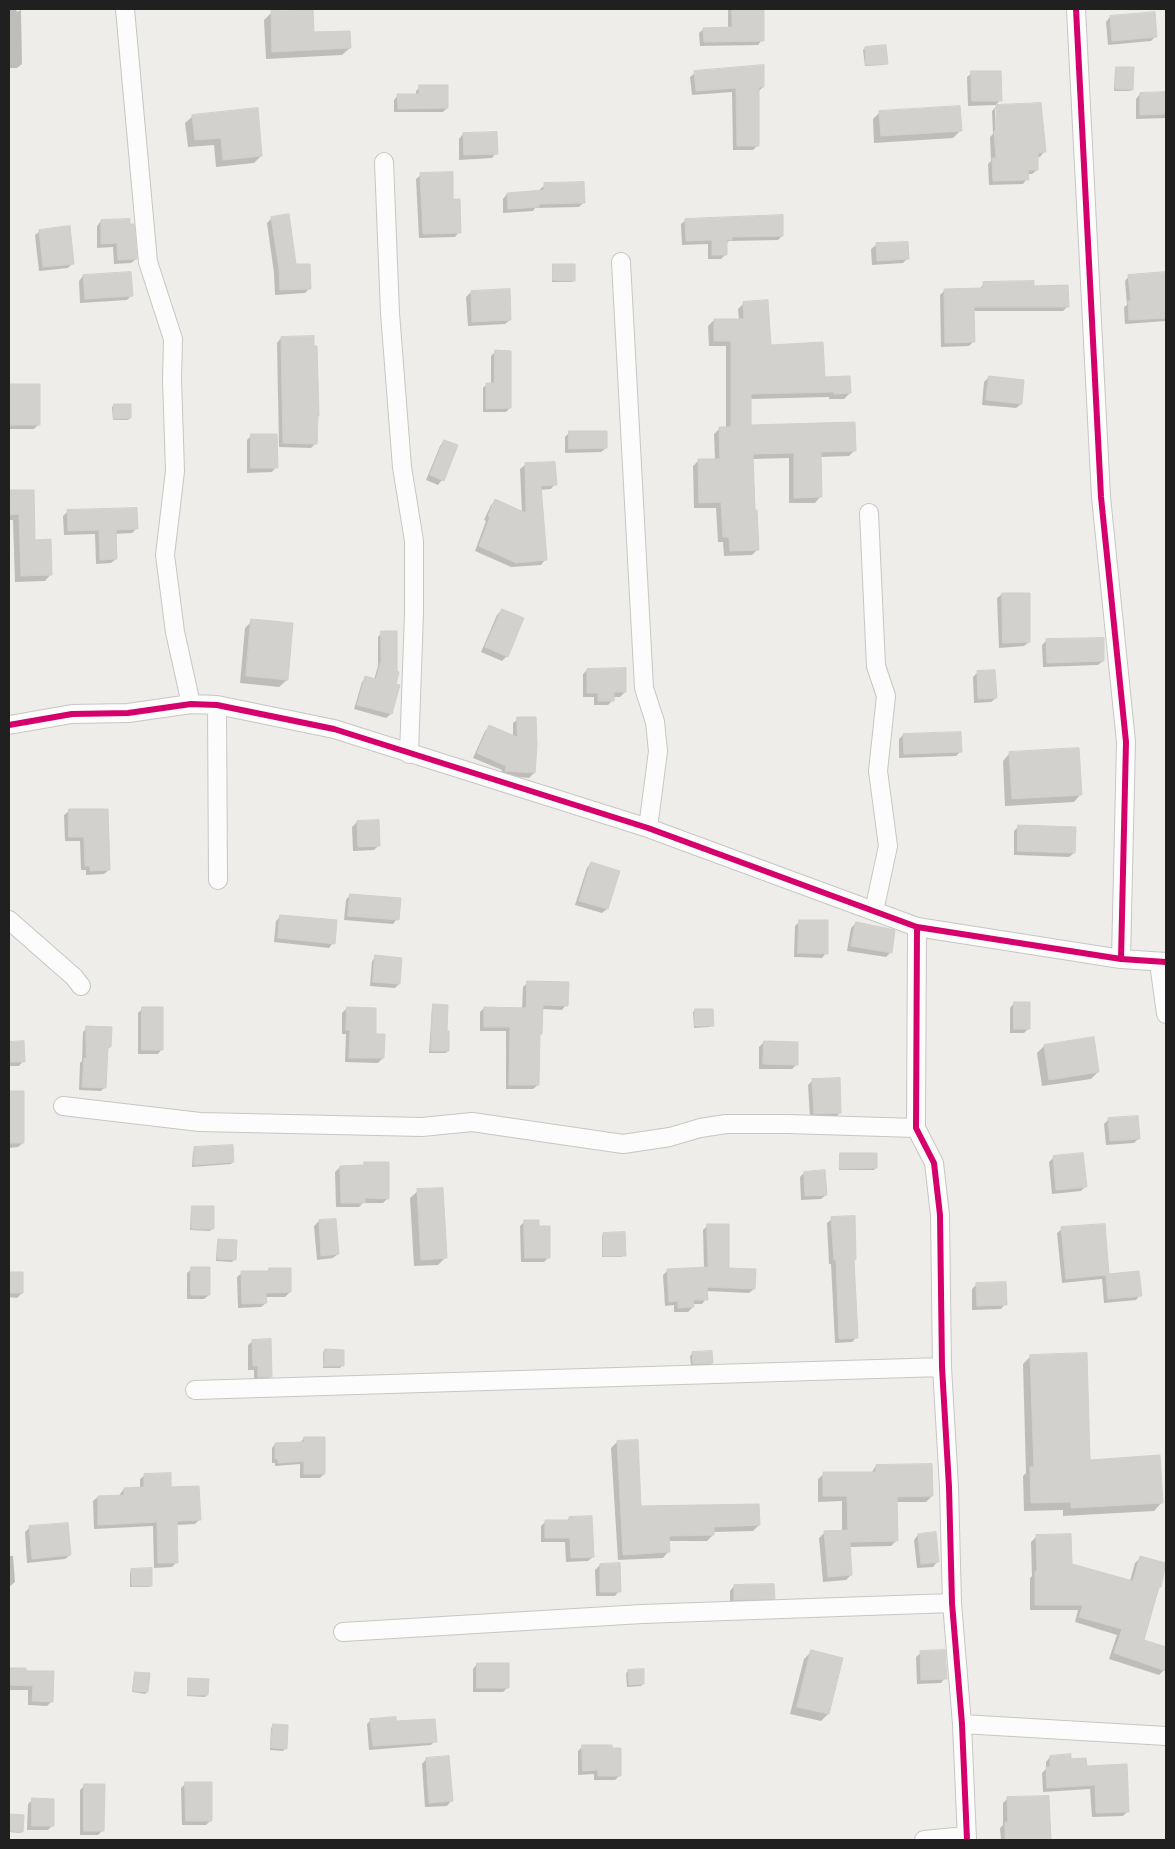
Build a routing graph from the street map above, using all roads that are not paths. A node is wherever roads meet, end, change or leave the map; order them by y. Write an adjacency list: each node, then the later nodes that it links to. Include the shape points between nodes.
1 (124, 9): 6 (street, via 148,262 173,339 175,471 165,556 175,632)
2 (1076, 9): 15 (street, via 1101,497 1126,742)
3 (384, 162): 9 (street, via 390,313 402,467 414,541)
4 (621, 262): 10 (street, via 644,688 655,722 658,751)
5 (869, 513): 12 (street, via 876,666 886,696 878,771 888,846)
6 (191, 704): 7 (street); 8 (street, via 128,713 72,714)
7 (218, 705): 9 (street, via 334,729); 11 (street)
8 (9, 725)
9 (409, 754): 10 (street)
10 (648, 828): 12 (street)
11 (218, 880)
12 (874, 911): 14 (street)
13 (9, 920): 17 (street, via 74,976)
14 (917, 927): 15 (street); 20 (street)
15 (1121, 959): 16 (street)
16 (1162, 962): 18 (street)
17 (81, 986)
18 (1166, 1014)
19 (63, 1106): 20 (street, via 200,1122 422,1127 472,1122 623,1144 726,1124)
20 (916, 1128): 21 (street, via 934,1163 940,1215)
21 (942, 1367): 22 (street); 23 (street)
22 (194, 1390)
23 (952, 1603): 24 (street, via 642,1614); 25 (street)
24 (343, 1632)
25 (962, 1724): 26 (street); 27 (street)
26 (1166, 1736)
27 (967, 1838): 28 (street)
28 (924, 1840)

